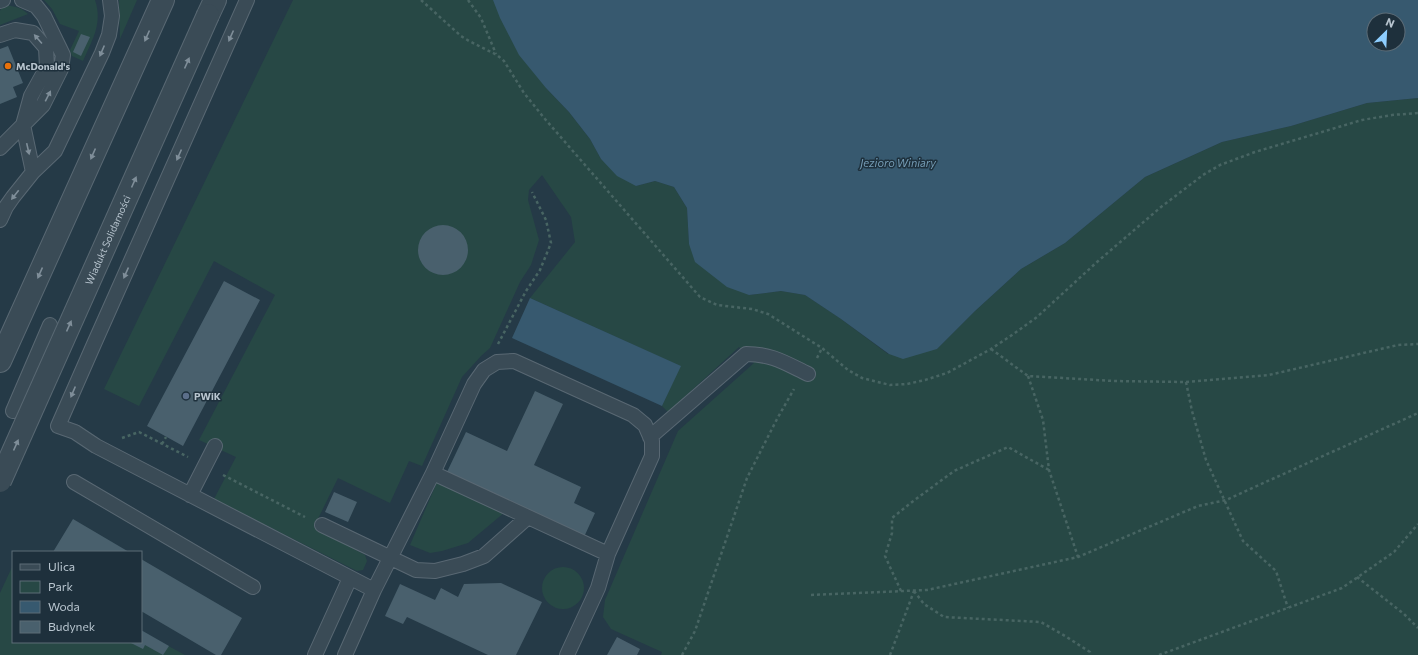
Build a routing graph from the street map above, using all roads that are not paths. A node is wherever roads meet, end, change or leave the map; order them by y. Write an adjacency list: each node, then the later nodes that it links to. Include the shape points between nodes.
1 (3, 0): 7 (lane)
2 (22, 0): 9 (lane, one-way to 2, via 43,105 61,69 63,55 44,16 36,6)
3 (110, 0): 11 (lane, one-way to 11, via 112,16 109,35 102,53 55,151)
4 (163, 0): 14 (street, one-way to 14)
5 (215, 0): 20 (street, Wiadukt Solidarności, one-way to 5, bridge)
6 (247, 0): 22 (lane, one-way to 22, via 58,426 75,432 96,446)
7 (0, 1)
8 (0, 35): 9 (lane, one-way to 8, via 31,96 47,67 46,48 33,34 15,30)
9 (23, 125): 10 (lane); 11 (lane, one-way to 11)
10 (0, 148)
11 (33, 172): 12 (lane, one-way to 12, via 13,196)
12 (0, 219)
13 (50, 325): 16 (lane)
14 (0, 361)
15 (808, 374): 17 (lane, via 774,358 746,354)
16 (13, 410)
17 (650, 437): 19 (lane, via 645,425 633,415 514,361 497,362 484,370 474,384); 25 (lane, via 652,456)
18 (215, 446): 22 (lane)
19 (433, 473): 23 (lane); 26 (lane)
20 (0, 480)
21 (74, 482): 28 (lane)
22 (190, 495): 27 (lane)
23 (528, 517): 25 (lane); 26 (lane, via 484,556 463,564 435,571 416,570)
24 (322, 525): 26 (lane)
25 (608, 554): 32 (lane, via 598,588)
26 (390, 558): 29 (lane)
27 (350, 578): 29 (lane); 30 (lane)
28 (253, 587)
29 (374, 590): 31 (lane)
30 (315, 655)
31 (345, 655)
32 (567, 655)

